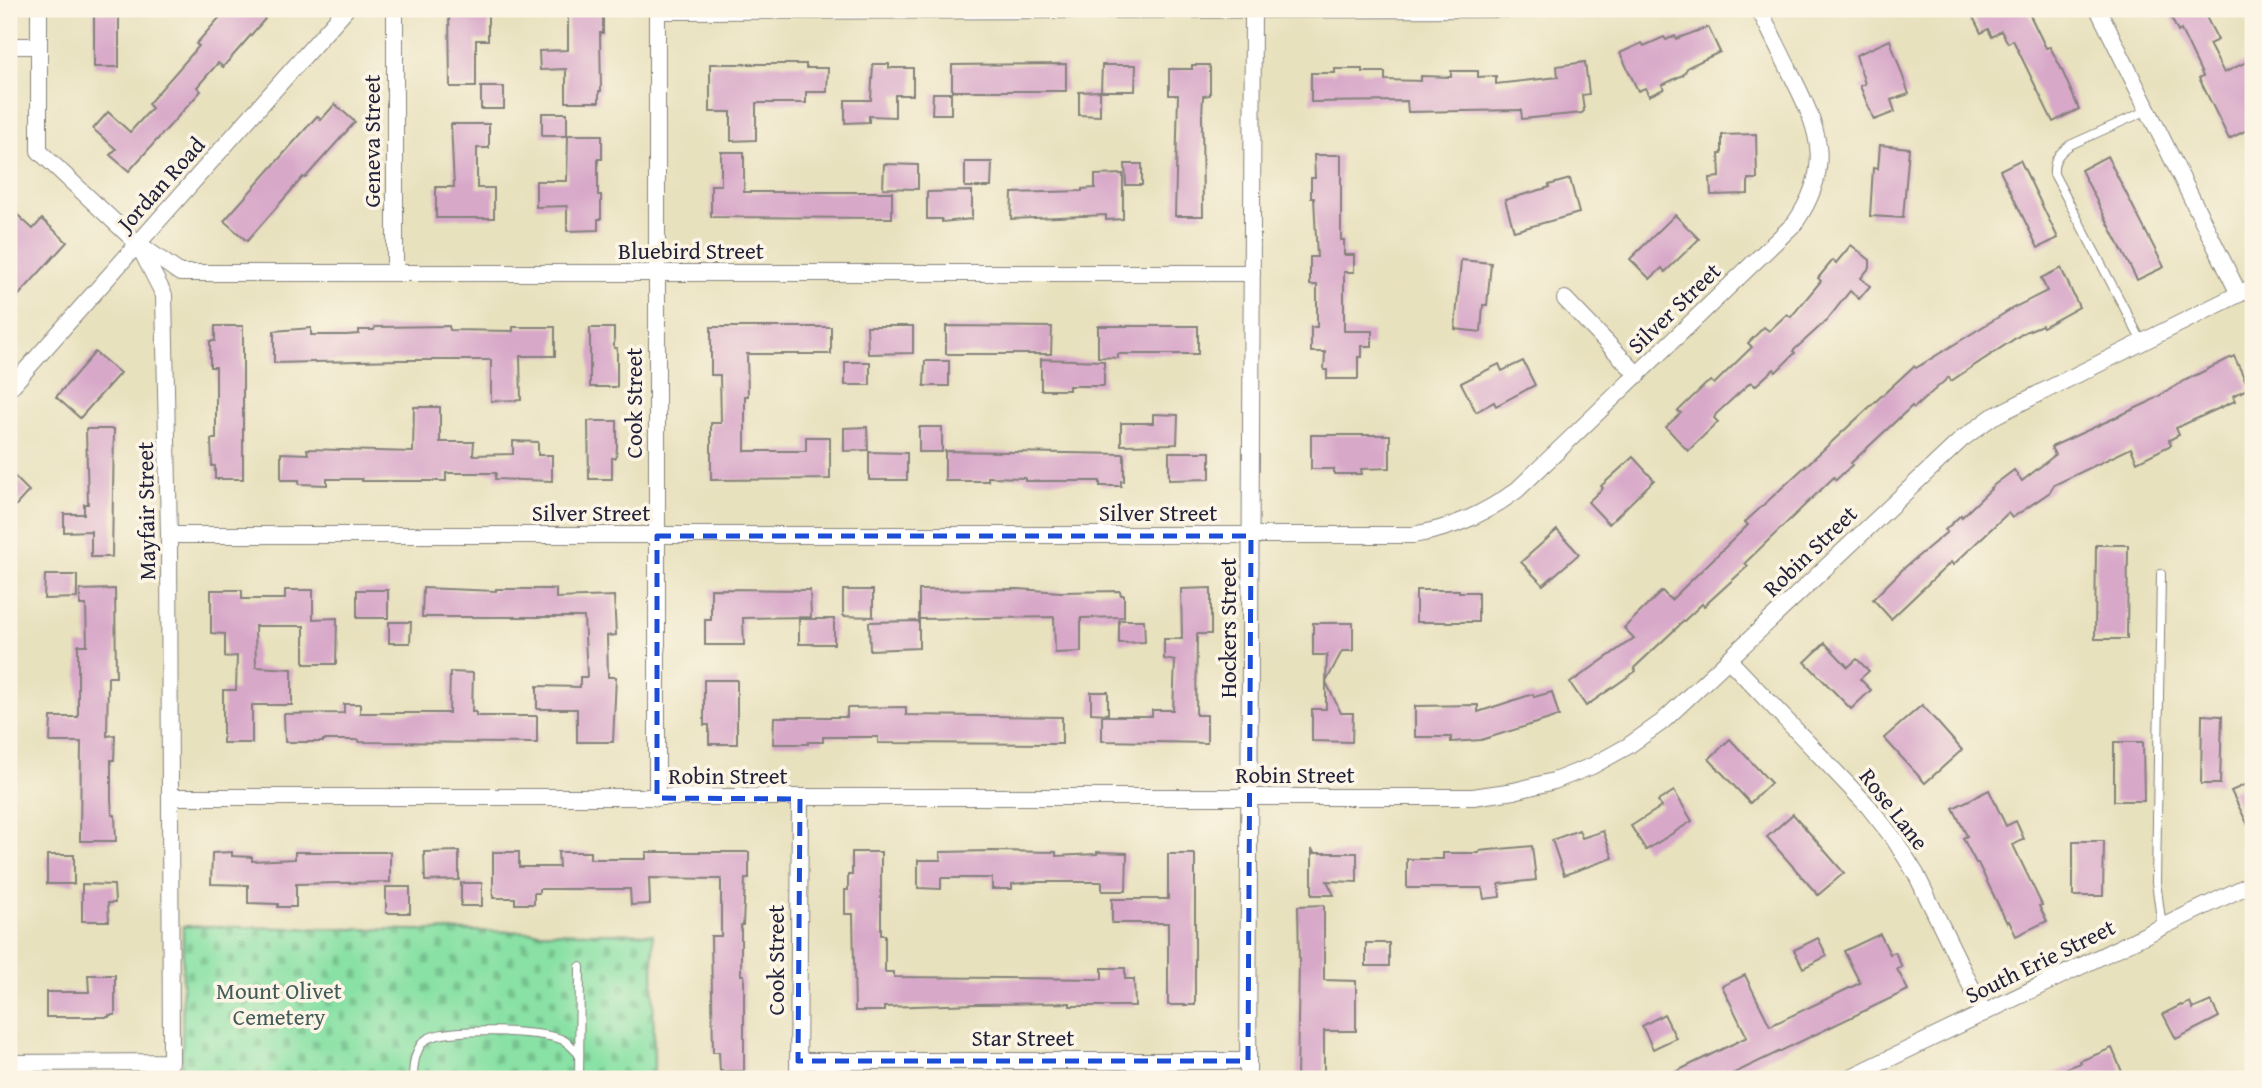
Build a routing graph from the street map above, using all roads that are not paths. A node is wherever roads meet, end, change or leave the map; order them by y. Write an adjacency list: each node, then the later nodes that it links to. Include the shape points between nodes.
1 (39, 9): 10 (street, Mayfair Street)
2 (346, 9): 12 (street, Jordan Road)
3 (395, 9): 13 (street, Geneva Street)
4 (1533, 9): 8 (street)
5 (1759, 9): 19 (street, Silver Street, via 1815,124 1820,163 1817,180 1796,223)
6 (2098, 9): 11 (street)
7 (657, 10): 8 (street); 15 (street, Cook Street)
8 (1253, 10): 14 (street, Hockers Street)
9 (9, 46): 10 (street)
10 (39, 46): 12 (street, Mayfair Street, via 39,151)
11 (2148, 110): 16 (street); 18 (lane, via 2070,145 2053,164 2054,174)
12 (138, 244): 13 (street, Bluebird Street, via 180,273); 20 (street, Jordan Road); 21 (street, Mayfair Street, via 164,295)
13 (395, 273): 15 (street, Bluebird Street)
14 (1252, 273): 15 (street, Bluebird Street); 23 (street, Hockers Street)
15 (657, 274): 22 (street, Cook Street)
16 (2246, 291): 18 (street, Robin Street)
17 (1565, 299): 19 (street)
18 (2142, 342): 25 (street, Robin Street, via 2011,407 1962,439)
19 (1637, 375): 23 (street, Silver Street, via 1517,490 1466,522 1413,535)
20 (9, 389)
21 (169, 535): 22 (street, Silver Street); 26 (street, Mayfair Street)
22 (657, 536): 23 (street, Silver Street); 27 (street, Cook Street)
23 (1251, 536): 28 (street, Hockers Street)
24 (2161, 574): 31 (lane, via 2156,882)
25 (1729, 660): 28 (street, Robin Street, via 1671,714 1628,746 1554,781 1473,797); 33 (street, Rose Lane, via 1894,839)
26 (170, 797): 27 (street, Robin Street); 37 (street, Mayfair Street, via 171,1062)
27 (657, 798): 29 (street, Robin Street)
28 (1250, 798): 29 (street, Robin Street); 36 (street, Hockers Street)
29 (800, 799): 35 (street, Cook Street)
30 (2253, 883): 31 (street, South Erie Street)
31 (2162, 927): 33 (street, South Erie Street)
32 (580, 967): 34 (lane)
33 (1984, 1013): 42 (street, South Erie Street)
34 (579, 1054): 38 (lane, via 564,1040 543,1034 445,1032 426,1040 416,1053); 39 (lane)
35 (799, 1061): 36 (street, Star Street); 40 (street, Cook Street)
36 (1248, 1061): 41 (street, Hockers Street)
37 (9, 1063)
38 (413, 1079)
39 (579, 1079)
40 (798, 1079)
41 (1248, 1079)
42 (1847, 1079)

